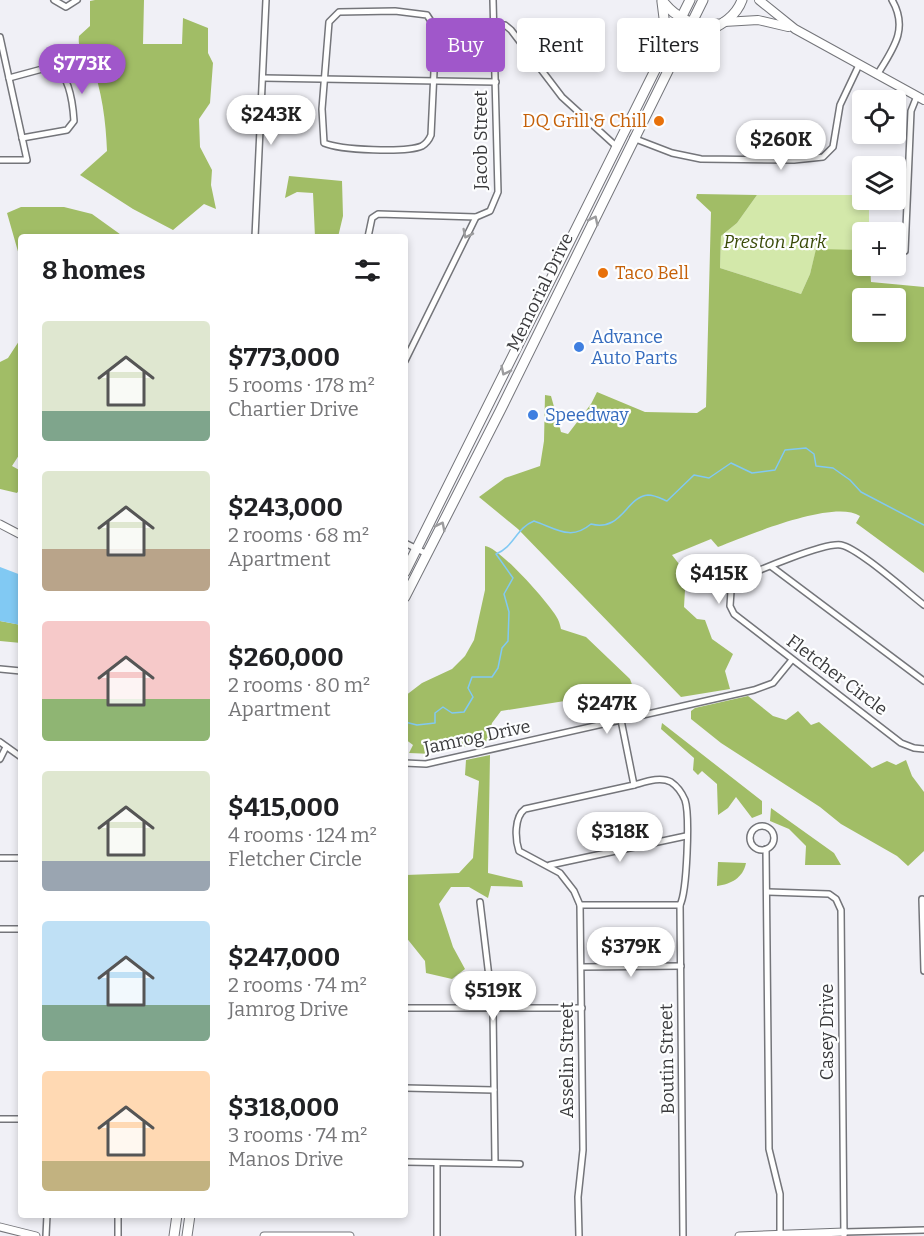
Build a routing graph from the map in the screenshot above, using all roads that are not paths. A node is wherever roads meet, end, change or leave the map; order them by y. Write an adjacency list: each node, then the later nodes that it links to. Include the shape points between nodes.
1 (54, 0): 2 (street, via 66,7)
2 (77, 0)
3 (266, 0): 25 (street)
4 (493, 0): 12 (street, Jacob Street)
5 (662, 0): 11 (main road); 13 (main road)
6 (690, 0): 11 (main road, Memorial Drive)
7 (703, 0): 14 (main road, Memorial Drive)
8 (742, 0): 15 (main road, via 735,14)
9 (759, 0): 17 (main road)
10 (892, 0): 23 (street, via 901,20 899,30)
11 (682, 17)
12 (494, 18)
13 (664, 18)
14 (694, 18)
15 (722, 23): 17 (main road, via 758,21)
16 (505, 25): 32 (street, via 562,97)
17 (795, 29): 19 (main road)
18 (0, 37): 24 (street)
19 (859, 64): 23 (main road); 31 (street, via 840,105 833,147 823,157 701,159)
20 (496, 72): 28 (street, Jacob Street)
21 (654, 72): 32 (main road, Memorial Drive)
22 (666, 72): 31 (main road, Memorial Drive)
23 (877, 75): 29 (main road)
24 (9, 78): 30 (street); 30 (street, via 56,68 65,80 73,108 74,121 67,130)
25 (263, 78): 26 (street); 36 (street)
26 (324, 79): 27 (street); 27 (street, via 327,36 334,14 395,11 418,12 432,20 436,29); 27 (street, via 324,142 340,148 381,149 420,147 427,143 431,135)
27 (434, 80): 28 (street)
28 (496, 82): 34 (street, Jacob Street, via 498,192 490,211)
29 (920, 98): 35 (street, via 910,111)
30 (22, 138): 33 (street, via 27,160)
31 (633, 138): 39 (main road, Memorial Drive, one-way to 31)
32 (616, 147): 38 (main road, Memorial Drive)
33 (0, 160)
34 (476, 217): 37 (street, via 378,214 372,218); 40 (street, Jacob Street, one-way to 40)
35 (906, 223)
36 (255, 234)
37 (369, 234)
38 (554, 272): 39 (main road); 44 (main road, Memorial Drive, one-way to 44)
39 (567, 275): 45 (main road, Memorial Drive, one-way to 39)
40 (408, 355)
41 (0, 524): 42 (street)
42 (18, 533)
43 (408, 544): 44 (street)
44 (417, 549): 45 (street); 46 (main road, Memorial Drive)
45 (427, 554): 48 (main road, Memorial Drive)
46 (408, 566)
47 (772, 567): 49 (street, Fletcher Circle, via 840,545 853,550); 50 (street, Fletcher Circle, via 735,583 730,606 740,620); 53 (street)
48 (408, 591)
49 (924, 605)
50 (791, 661): 54 (street, Jamrog Drive, via 765,687); 57 (street, Fletcher Circle, via 901,743)
51 (0, 669): 52 (street)
52 (18, 671)
53 (924, 681)
54 (621, 720): 60 (street, Jamrog Drive, via 426,764); 61 (street)
55 (0, 742): 56 (street)
56 (6, 747): 58 (street); 59 (street)
57 (924, 749)
58 (18, 755)
59 (0, 759)
60 (408, 763)
61 (634, 785): 62 (street, Boutin Street, via 662,780 676,786 686,805); 66 (street, Asselin Street, via 522,810 517,825 519,852)
62 (686, 836): 66 (street); 71 (street, Boutin Street, via 686,889)
63 (766, 849): 63 (street, via 757,849 750,843 750,833 756,827 765,826 772,832 772,843); 67 (street)
64 (0, 858): 65 (street)
65 (18, 858)
66 (549, 866): 70 (street, Asselin Street, via 568,881)
67 (768, 892): 94 (street, Casey Drive, via 829,894 841,910); 95 (street, via 769,1149 780,1194)
68 (922, 899): 76 (street)
69 (480, 902): 79 (street)
70 (580, 905): 71 (street); 75 (street, Asselin Street)
71 (680, 905): 74 (street, Boutin Street)
72 (0, 928): 73 (street)
73 (18, 929)
74 (681, 966): 75 (street); 106 (street, Boutin Street)
75 (582, 967): 78 (street, Asselin Street)
76 (924, 971)
77 (408, 1008): 79 (street)
78 (582, 1008): 79 (street); 105 (street, Asselin Street)
79 (493, 1010): 81 (street)
80 (408, 1088): 81 (street)
81 (494, 1090): 85 (street)
82 (0, 1119): 83 (street)
83 (18, 1119)
84 (408, 1162): 86 (street)
85 (495, 1162): 86 (street); 87 (street)
86 (437, 1163): 104 (street)
87 (520, 1164)
88 (47, 1218): 97 (street)
89 (118, 1218): 98 (street)
90 (177, 1218): 99 (main road)
91 (190, 1218): 100 (main road)
92 (0, 1227): 96 (street)
93 (924, 1230): 94 (street)
94 (844, 1234): 95 (street)
95 (780, 1235): 107 (street)
96 (36, 1236)
97 (46, 1236)
98 (118, 1236)
99 (174, 1236)
100 (187, 1236)
101 (264, 1236): 102 (street)
102 (301, 1236): 103 (street)
103 (350, 1236)
104 (436, 1236)
105 (579, 1236)
106 (683, 1236)
107 (740, 1236)

